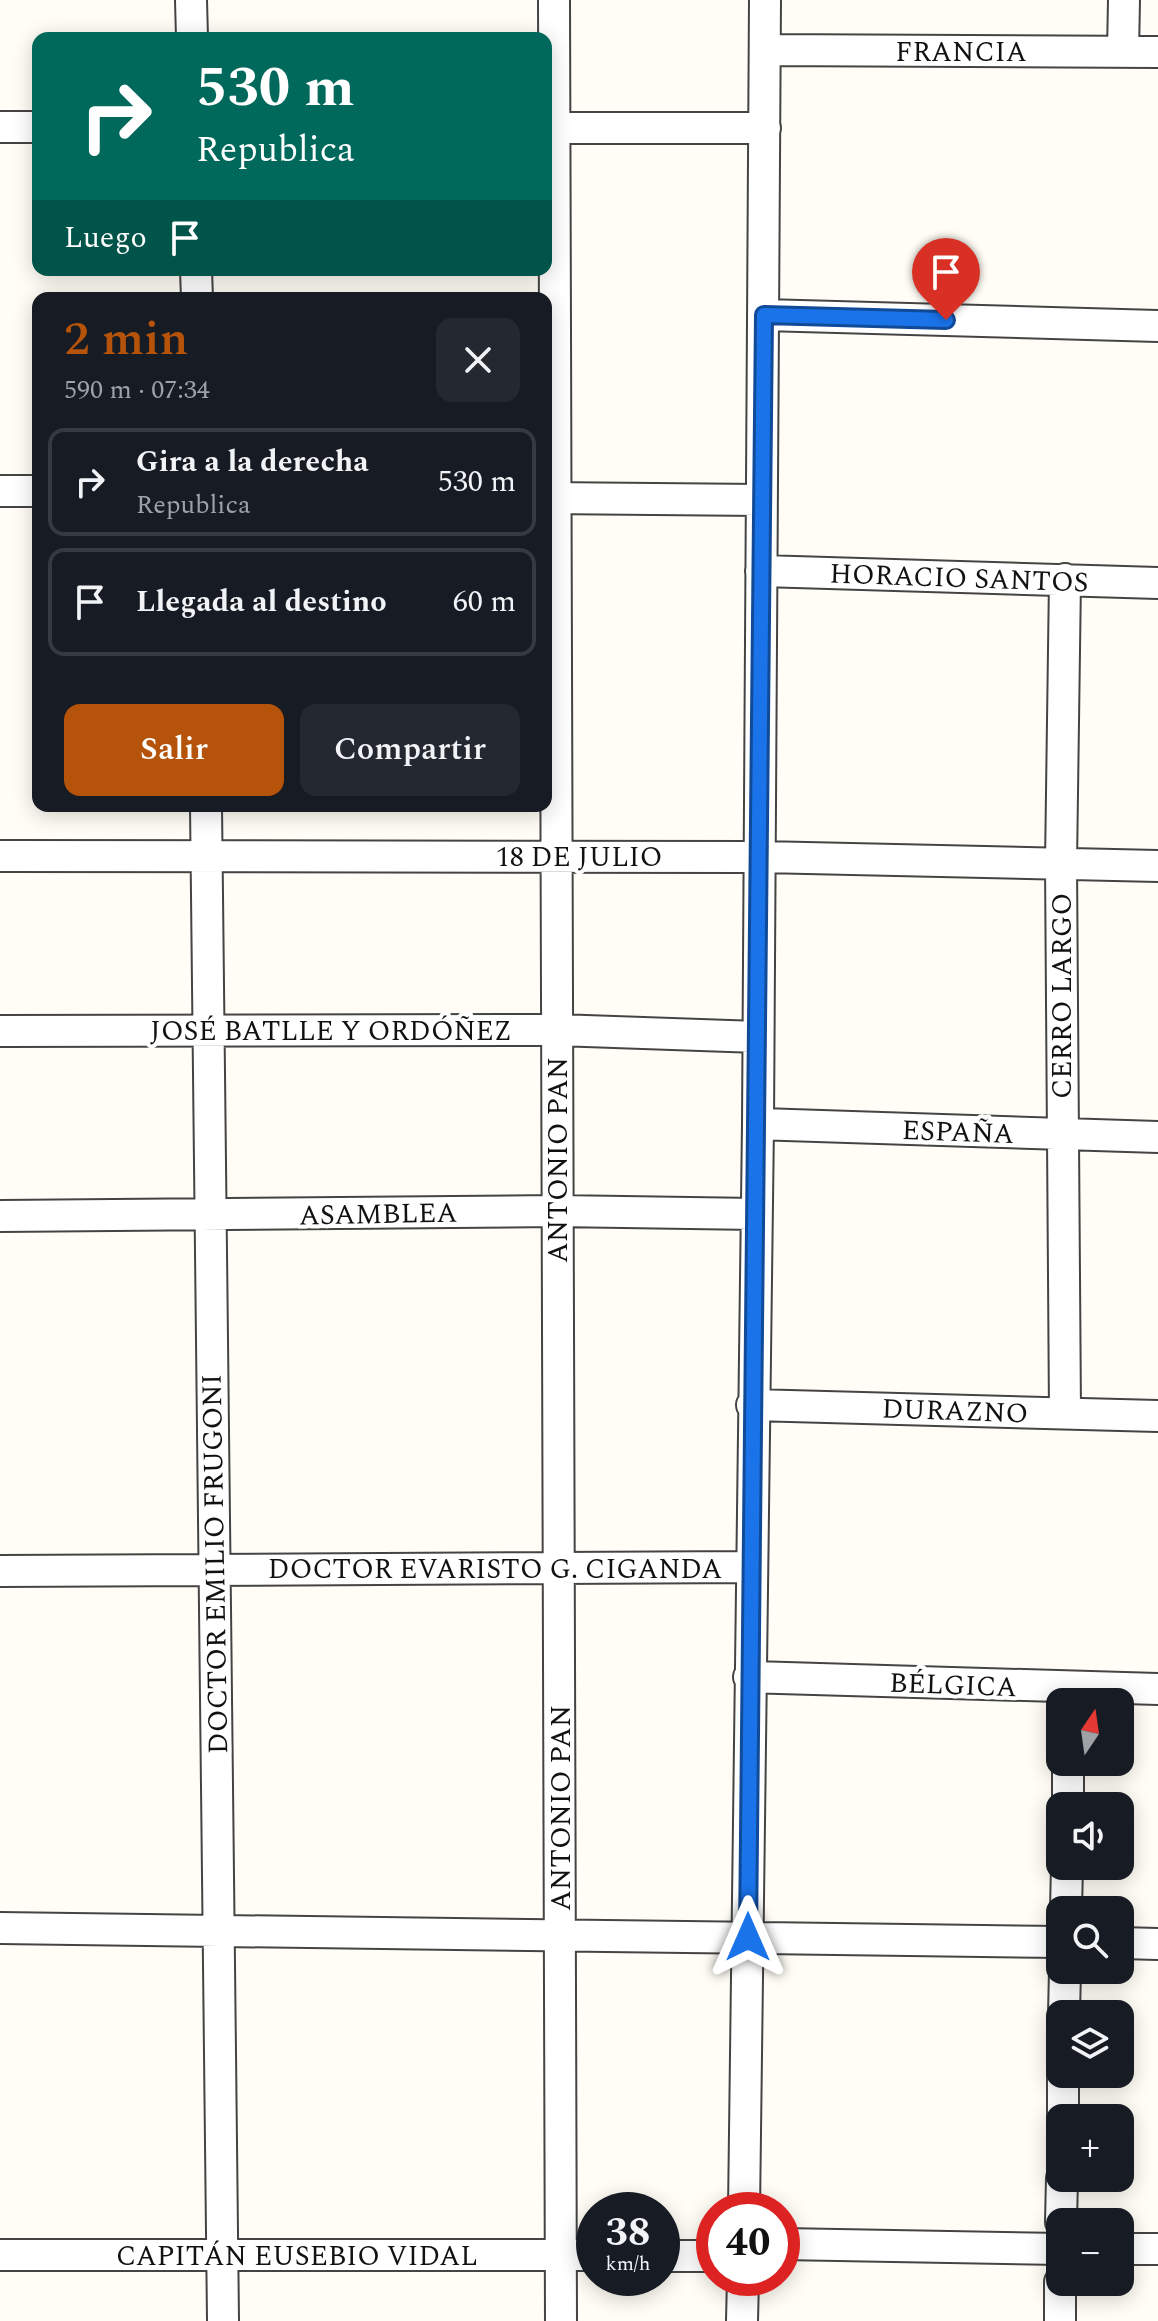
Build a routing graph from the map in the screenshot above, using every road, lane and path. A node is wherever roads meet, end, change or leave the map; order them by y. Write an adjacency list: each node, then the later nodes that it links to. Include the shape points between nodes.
1 (191, 0): 5 (street)
2 (554, 0): 9 (street, ANTONIO PAN)
3 (765, 0): 6 (street)
4 (1124, 0): 7 (street)
5 (192, 32)
6 (765, 50): 7 (street, FRANCIA); 13 (street)
7 (1123, 52): 8 (street, FRANCIA)
8 (1158, 52)
9 (552, 85)
10 (0, 127): 11 (street)
11 (32, 127)
12 (552, 128): 13 (street)
13 (765, 128): 14 (street)
14 (764, 315): 15 (street); 19 (street)
15 (1158, 326)
16 (0, 491): 17 (street)
17 (32, 491)
18 (552, 498): 19 (street); 25 (street, ANTONIO PAN)
19 (761, 500): 20 (street)
20 (761, 571): 21 (street, HORACIO SANTOS); 27 (street)
21 (1065, 579): 22 (street, HORACIO SANTOS); 28 (street, CERRO LARGO)
22 (1158, 583)
23 (206, 812): 26 (street, DOCTOR EMILIO FRUGONI)
24 (0, 856): 26 (street, 18 DE JULIO)
25 (559, 856): 26 (street, 18 DE JULIO); 27 (street, 18 DE JULIO); 31 (street, ANTONIO PAN)
26 (208, 857): 30 (street, DOCTOR EMILIO FRUGONI)
27 (759, 857): 28 (street, 18 DE JULIO); 33 (street)
28 (1061, 864): 29 (street, 18 DE JULIO); 35 (street, CERRO LARGO)
29 (1158, 866)
30 (209, 1029): 31 (street, JOSÉ BATLLE Y ORDÓÑEZ); 32 (street, JOSÉ BATLLE Y ORDÓÑEZ); 38 (street, DOCTOR EMILIO FRUGONI)
31 (557, 1030): 33 (street, JOSÉ BATLLE Y ORDÓÑEZ); 37 (street, ANTONIO PAN)
32 (0, 1031)
33 (758, 1037): 34 (street)
34 (758, 1124): 35 (street, ESPAÑA); 39 (street)
35 (1061, 1134): 36 (street, ESPAÑA); 42 (street, CERRO LARGO)
36 (1158, 1137)
37 (557, 1211): 38 (street, ASAMBLEA); 39 (street, ASAMBLEA); 44 (street, ANTONIO PAN)
38 (210, 1214): 40 (street, ASAMBLEA); 46 (street, DOCTOR EMILIO FRUGONI)
39 (756, 1214): 41 (street)
40 (0, 1216)
41 (752, 1405): 42 (street, DURAZNO); 45 (street)
42 (1065, 1413): 43 (street, DURAZNO)
43 (1158, 1416)
44 (559, 1566): 45 (street, DOCTOR EVARISTO G. CIGANDA); 46 (street, DOCTOR EVARISTO G. CIGANDA); 54 (street, ANTONIO PAN)
45 (751, 1567): 48 (street)
46 (213, 1569): 47 (street, DOCTOR EVARISTO G. CIGANDA); 53 (street, DOCTOR EMILIO FRUGONI)
47 (0, 1571)
48 (749, 1677): 51 (street, BÉLGICA); 55 (street)
49 (1158, 1689): 50 (street, BÉLGICA)
50 (1134, 1691)
51 (1046, 1694)
52 (0, 1928): 53 (street)
53 (218, 1929): 54 (street); 65 (street, DOCTOR EMILIO FRUGONI)
54 (561, 1936): 55 (street); 66 (street, ANTONIO PAN)
55 (748, 1937): 56 (street); 59 (street)
56 (1046, 1942)
57 (1134, 1943): 58 (street)
58 (1158, 1944)
59 (744, 2192)
60 (800, 2244): 61 (street)
61 (1046, 2249)
62 (1134, 2249): 63 (street)
63 (1158, 2249)
64 (0, 2255): 65 (street, CAPITÁN EUSEBIO VIDAL)
65 (223, 2255): 66 (street, CAPITÁN EUSEBIO VIDAL); 70 (street, DOCTOR EMILIO FRUGONI)
66 (560, 2255): 67 (street, CAPITÁN EUSEBIO VIDAL); 71 (street, ANTONIO PAN)
67 (576, 2255)
68 (743, 2296): 72 (street)
69 (1060, 2296): 73 (street)
70 (223, 2321)
71 (561, 2321)
72 (742, 2321)
73 (1060, 2321)

